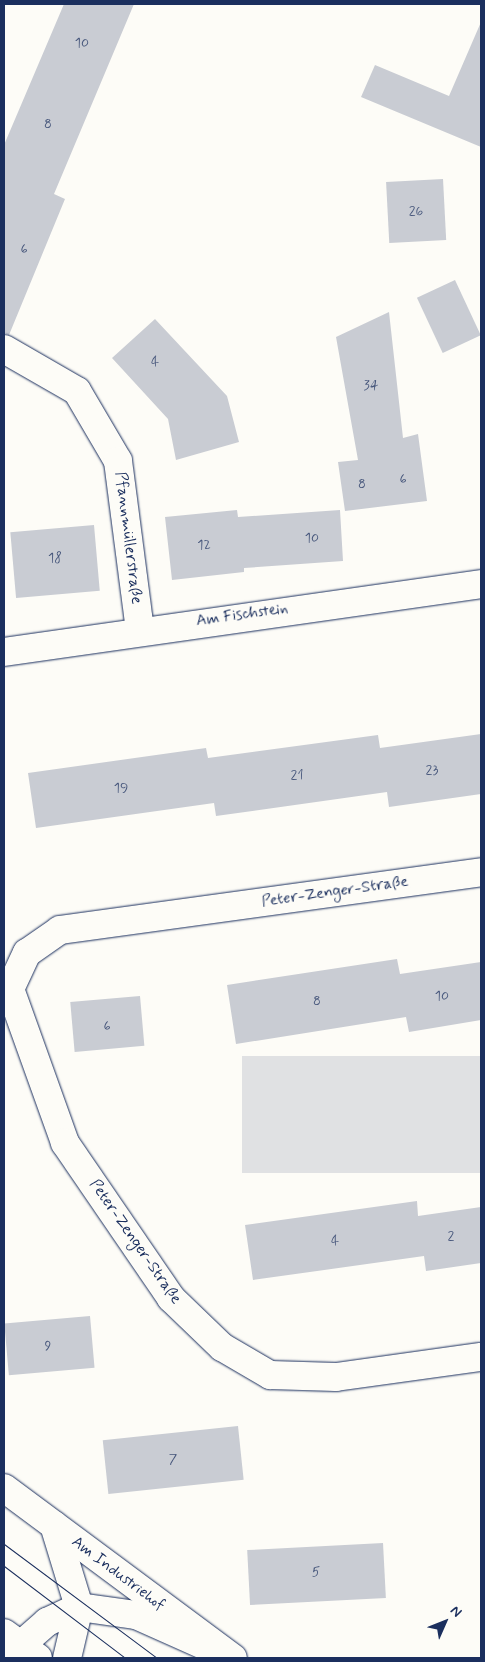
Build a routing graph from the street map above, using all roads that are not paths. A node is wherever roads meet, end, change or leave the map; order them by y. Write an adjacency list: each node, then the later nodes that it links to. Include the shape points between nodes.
1 (4, 349): 3 (street, Pfannmüllerstraße, via 77,391 118,461)
2 (481, 584): 3 (street, Am Fischstein)
3 (140, 630): 4 (street, Am Fischstein)
4 (4, 652)
5 (481, 872): 6 (street, Peter-Zenger-Straße, via 60,930 27,953)
6 (7, 990): 7 (street, Peter-Zenger-Straße, via 65,1143 171,1298 222,1347 270,1375 336,1377)
7 (481, 1357)
8 (4, 1488): 9 (street, Am Industriehof)
9 (54, 1525): 10 (street); 13 (street, Am Industriehof)
10 (79, 1607): 11 (street); 12 (street); 13 (street, via 136,1616)
11 (16, 1648)
12 (67, 1658)
13 (233, 1658)

